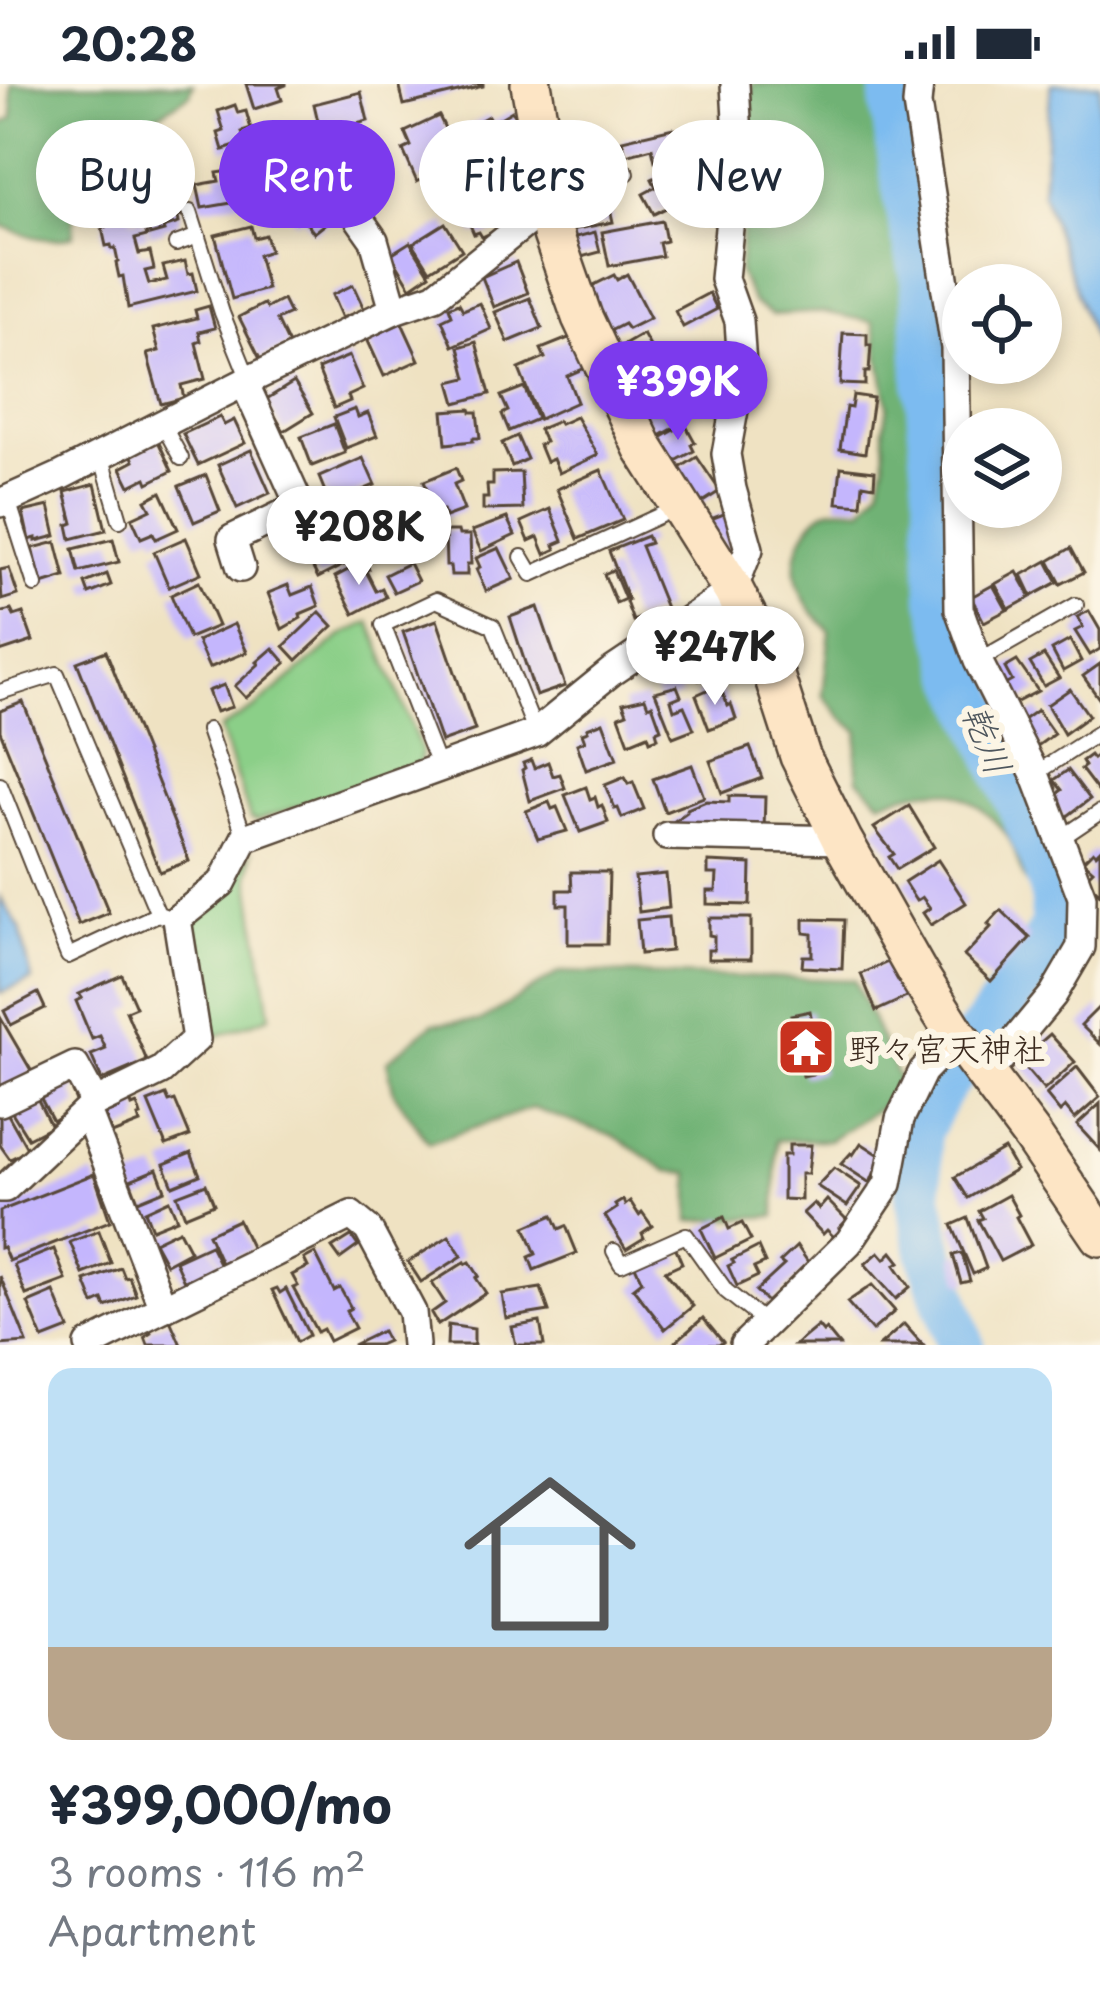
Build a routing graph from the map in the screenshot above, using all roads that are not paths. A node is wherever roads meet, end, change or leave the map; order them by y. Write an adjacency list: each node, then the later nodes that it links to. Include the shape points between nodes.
1 (735, 84): 22 (street, via 724,280 740,321 742,366 726,454 749,549)
2 (919, 84): 24 (street, via 956,348 959,609)
3 (539, 86): 4 (street)
4 (542, 120)
5 (195, 227): 9 (lane)
6 (366, 228): 11 (street)
7 (515, 228): 11 (street, via 435,296)
8 (553, 228): 17 (street, via 582,317)
9 (198, 236): 10 (lane); 12 (lane)
10 (176, 244)
11 (394, 310): 12 (street)
12 (247, 382): 13 (street); 20 (street, via 300,506 232,539)
13 (164, 424): 14 (street); 15 (lane)
14 (101, 455): 16 (street); 18 (lane)
15 (181, 458)
16 (4, 501): 21 (lane)
17 (680, 506): 19 (lane, via 532,574); 22 (street)
18 (119, 520)
19 (523, 557)
20 (241, 568)
21 (35, 585)
22 (734, 590): 28 (street); 36 (street)
23 (1076, 605): 24 (lane)
24 (978, 661): 30 (street)
25 (0, 692): 37 (lane, via 57,674)
26 (208, 730): 34 (lane)
27 (1100, 732): 30 (lane)
28 (536, 733): 29 (street); 29 (lane, via 493,626 436,600 383,625)
29 (439, 768): 34 (street)
30 (1035, 774): 35 (street)
31 (0, 784): 37 (lane, via 68,956)
32 (1100, 812): 35 (lane)
33 (667, 836): 36 (street)
34 (245, 838): 37 (street, via 222,883)
35 (1060, 839): 39 (street, via 1082,897 1081,947 1054,995)
36 (842, 840): 38 (street)
37 (167, 916): 41 (street, via 196,1039 161,1070)
38 (957, 1036): 39 (street); 46 (street, via 923,1071 900,1119 888,1184 849,1242)
39 (986, 1076): 43 (street)
40 (0, 1102): 41 (street, via 75,1066)
41 (91, 1107): 42 (street); 45 (street)
42 (0, 1188)
43 (1100, 1236)
44 (614, 1251): 46 (lane, via 621,1264 686,1235 726,1291)
45 (163, 1308): 47 (street); 48 (street, via 351,1215 368,1229 412,1312)
46 (766, 1323): 49 (street)
47 (89, 1345)
48 (415, 1345)
49 (744, 1345)

